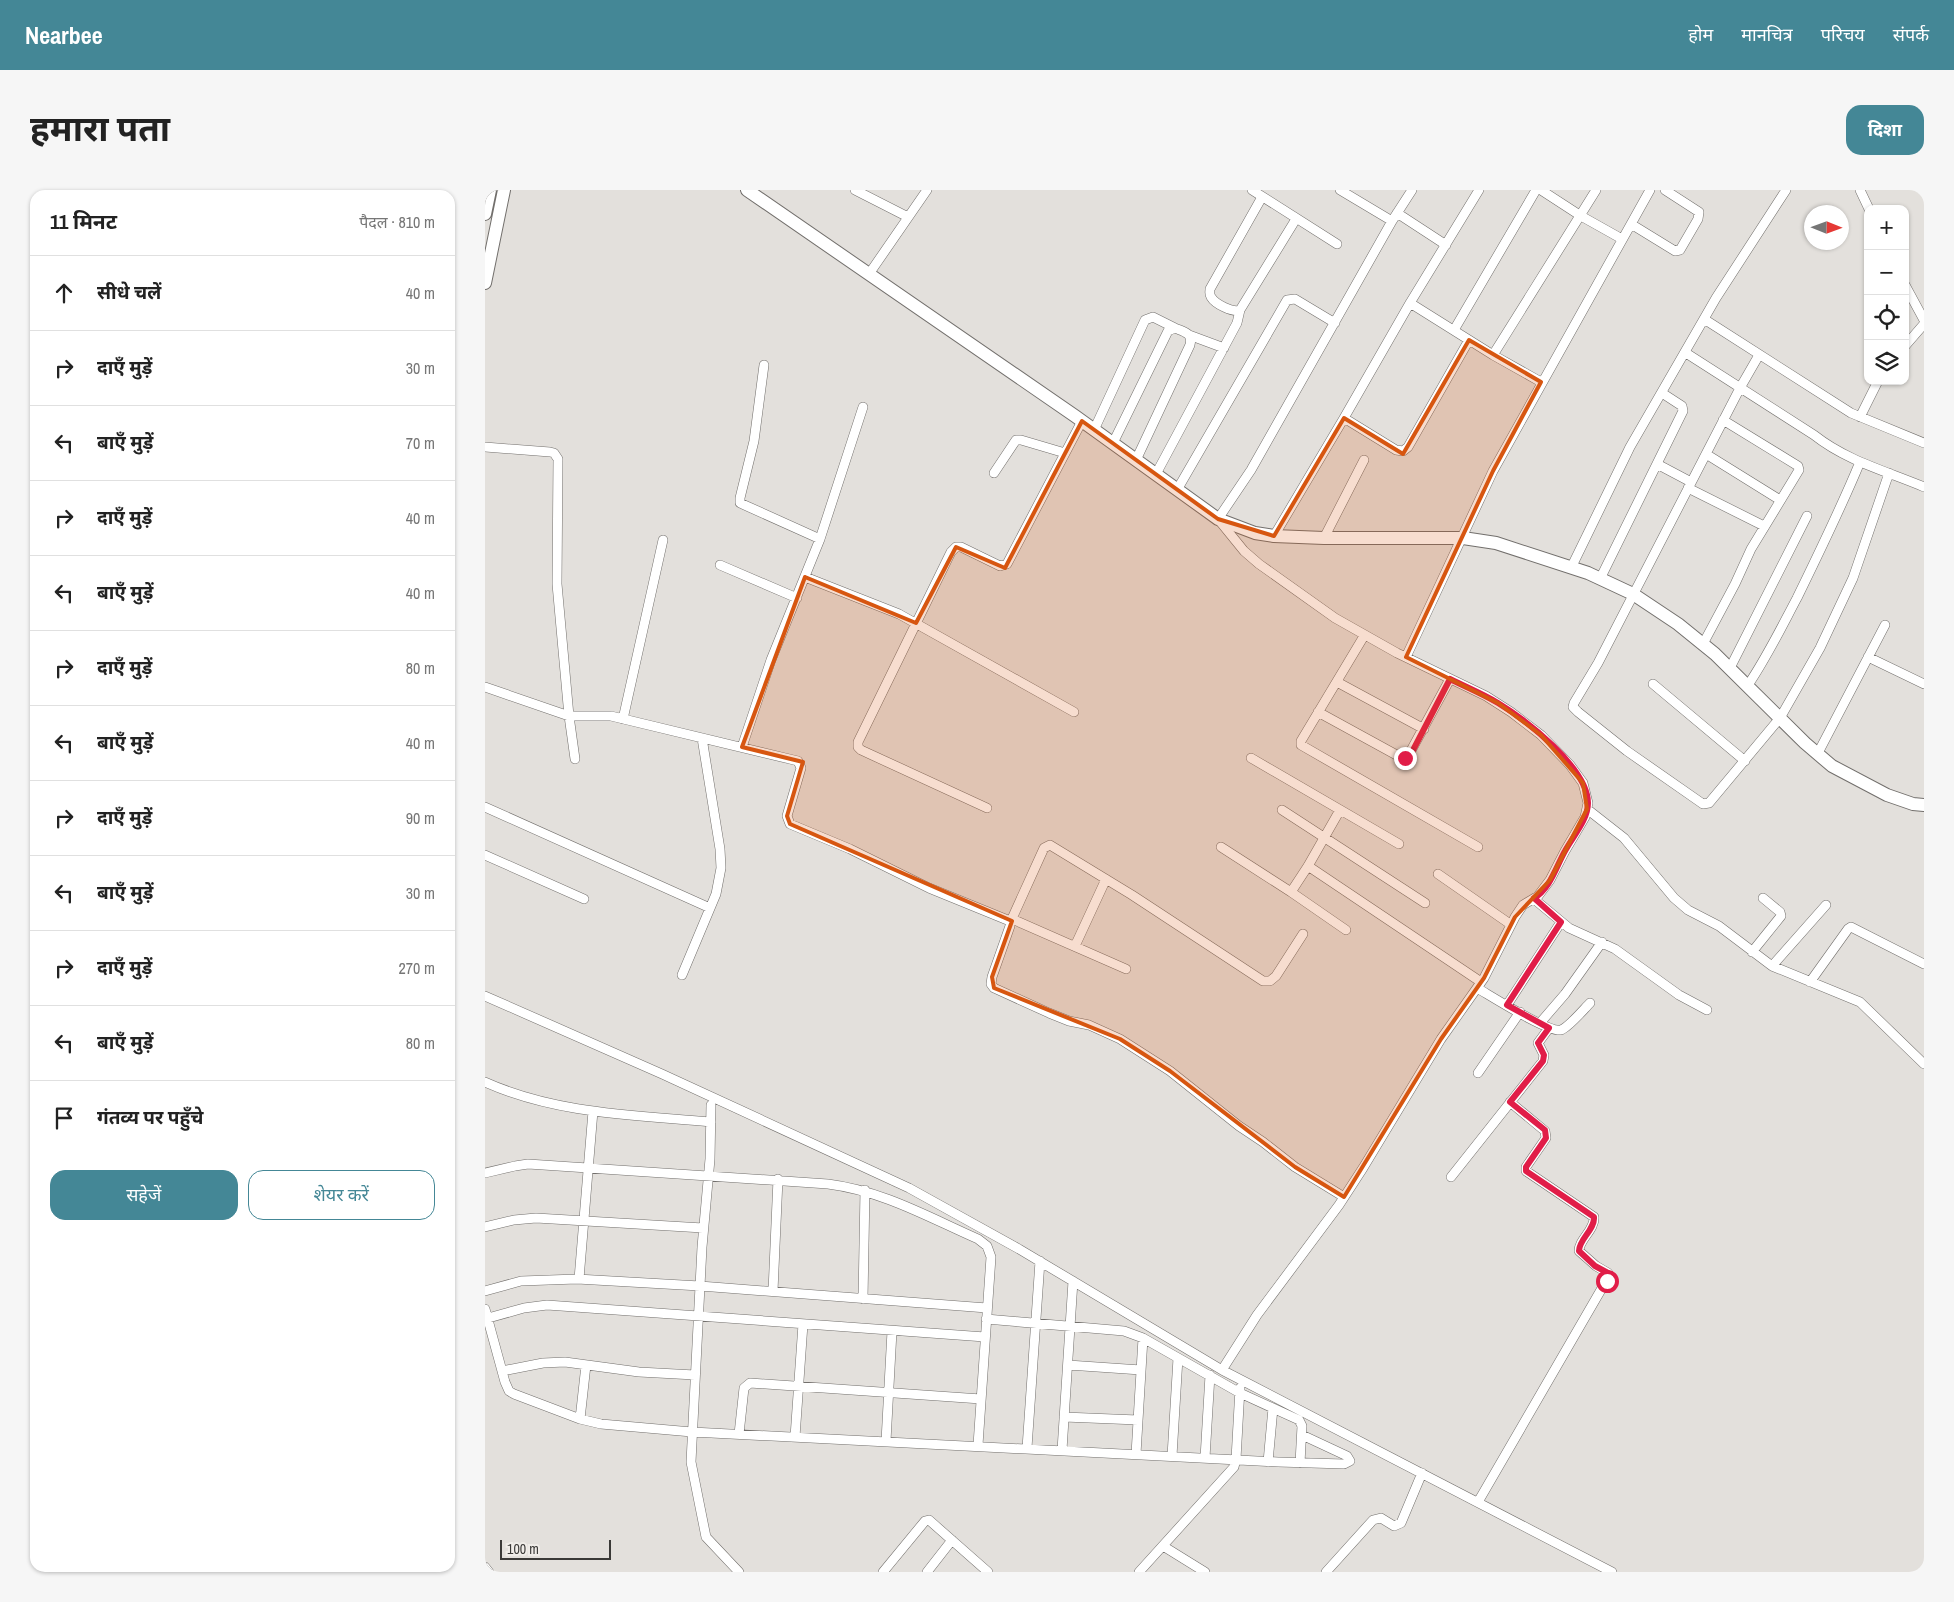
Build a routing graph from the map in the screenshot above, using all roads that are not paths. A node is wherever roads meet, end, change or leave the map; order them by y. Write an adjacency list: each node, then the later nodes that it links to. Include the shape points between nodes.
1 (490, 190): 19 (street)
2 (504, 190): 29 (street)
3 (747, 190): 28 (street)
4 (855, 190): 21 (street)
5 (927, 190): 21 (street)
6 (1252, 190): 17 (street)
7 (1412, 190): 22 (street)
8 (1479, 190): 27 (street)
9 (1536, 190): 38 (street)
10 (1541, 190): 20 (street)
11 (1596, 190): 20 (street)
12 (1650, 190): 24 (street)
13 (1665, 190): 24 (street, via 1699,212 1699,219 1680,250)
14 (1785, 190): 33 (street)
15 (1861, 190): 18 (street)
16 (1343, 191): 22 (street)
17 (1262, 197): 23 (street); 32 (street, via 1209,291 1213,299 1234,311)
18 (1867, 205)
19 (485, 214)
20 (1581, 216): 25 (street); 44 (street)
21 (908, 217): 28 (street)
22 (1395, 217): 27 (street); 35 (street)
23 (1296, 219): 26 (street); 32 (street)
24 (1631, 224): 25 (street)
25 (1622, 239): 47 (street)
26 (1337, 244)
27 (1446, 245): 31 (street)
28 (869, 274): 55 (street)
29 (485, 283)
30 (1909, 292): 34 (street)
31 (1410, 303): 38 (street); 53 (street)
32 (1240, 310): 42 (street, via 1237,323)
33 (1704, 319): 43 (street); 45 (street)
34 (1924, 320)
35 (1335, 323): 71 (street, via 1295,299 1287,300); 74 (street, via 1251,470)
36 (1924, 324): 41 (street)
37 (1175, 328): 39 (street); 56 (street, via 1153,317 1145,320); 57 (street, via 1168,331)
38 (1454, 330): 40 (street)
39 (1189, 335): 42 (street); 62 (street, via 1190,344)
40 (1469, 340): 44 (street); 53 (street, via 1403,451 1396,450)
41 (1909, 341)
42 (1223, 348): 68 (street)
43 (1685, 353): 49 (street); 50 (street)
44 (1493, 355): 47 (street)
45 (1759, 355): 49 (street); 52 (street)
46 (764, 365): 79 (street, via 755,434 740,504)
47 (1541, 382): 78 (street, via 1493,471)
48 (1876, 385): 52 (street)
49 (1740, 388): 54 (street); 64 (street, via 1830,448)
50 (1662, 393): 65 (street, via 1683,410); 82 (street, via 1630,447)
51 (863, 407): 79 (street)
52 (1860, 417): 58 (street)
53 (1344, 418): 76 (street)
54 (1723, 420): 61 (street); 72 (street, via 1799,467)
55 (1082, 421): 56 (street); 60 (street)
56 (1094, 430): 57 (street)
57 (1113, 443): 62 (street)
58 (1924, 443)
59 (485, 447): 102 (street, via 550,452 558,459 557,569)
60 (1065, 453): 66 (street, via 1016,440); 87 (street, via 1007,564 1000,566 956,547)
61 (1706, 454): 69 (street); 72 (street)
62 (1136, 460): 68 (street)
63 (1364, 460): 77 (street)
64 (1860, 462): 67 (street); 98 (street, via 1844,502 1777,637)
65 (1657, 464): 69 (street); 84 (street)
66 (994, 473)
67 (1889, 473): 70 (street); 103 (street, via 1853,578 1820,648)
68 (1156, 474): 71 (street)
69 (1690, 485): 75 (street); 85 (street)
70 (1924, 487)
71 (1177, 490): 74 (street)
72 (1780, 500): 75 (street)
73 (1807, 516): 93 (street)
74 (1218, 519): 76 (street, via 1255,533); 89 (street, via 1259,564)
75 (1764, 526): 90 (street)
76 (1274, 536): 77 (street)
77 (1323, 538): 78 (street)
78 (1463, 538): 82 (street, via 1496,543); 91 (street)
79 (820, 539): 83 (street)
80 (663, 540): 104 (street)
81 (720, 565): 86 (street)
82 (1571, 568): 84 (street)
83 (805, 577): 86 (street); 87 (street)
84 (1600, 579): 85 (street)
85 (1633, 594): 90 (street); 111 (street, via 1587,685 1574,703 1574,709 1705,804 1712,801)
86 (797, 598): 107 (street)
87 (916, 623): 100 (street); 114 (street, via 858,747)
88 (1885, 625): 92 (street)
89 (1364, 636): 91 (street); 95 (street)
90 (1703, 644): 93 (street)
91 (1406, 657): 94 (street)
92 (1868, 657): 97 (street); 108 (street)
93 (1730, 668): 98 (street)
94 (1450, 679): 105 (street); 115 (street, via 1498,702 1555,748 1583,783)
95 (1337, 682): 101 (street); 105 (street)
96 (1653, 684): 111 (street)
97 (1924, 684)
98 (1748, 685): 103 (street)
99 (485, 686): 102 (street)
100 (1074, 712)
101 (1318, 712): 105 (street, via 1405,758 1409,757); 120 (street, via 1301,741 1302,746)
102 (569, 716): 104 (street, via 602,715); 110 (street)
103 (1780, 718): 108 (street); 111 (street)
104 (623, 719): 106 (street)
105 (1424, 729)
106 (702, 738): 107 (street); 132 (street, via 721,859 718,885)
107 (742, 747): 133 (street, via 800,763 787,816 790,824 929,888)
108 (1818, 753): 112 (street, via 1832,766 1887,796)
109 (1251, 758): 117 (street)
110 (575, 759)
111 (1745, 761)
112 (1924, 805)
113 (485, 807): 132 (street)
114 (987, 808)
115 (1587, 809): 127 (street, via 1550,880); 140 (street, via 1624,838 1681,904 1719,926)
116 (1282, 810): 118 (street)
117 (1340, 810): 118 (street); 119 (street)
118 (1325, 839): 123 (street); 130 (street)
119 (1399, 844)
120 (1478, 846)
121 (1221, 847): 126 (street)
122 (485, 855): 129 (street)
123 (1309, 866): 126 (street); 146 (street)
124 (1437, 874): 135 (street)
125 (1106, 879): 133 (street, via 1053,846 1047,846); 137 (street, via 1263,981 1270,981 1276,976); 139 (street)
126 (1291, 892): 136 (street)
127 (1534, 898): 134 (street); 135 (street, via 1523,905)
128 (1763, 898): 140 (street, via 1781,916)
129 (584, 899)
130 (1425, 903)
131 (1826, 905): 142 (street)
132 (710, 908): 144 (street)
133 (1011, 921): 139 (street); 167 (street, via 992,977 994,988 1049,1013 1120,1039 1170,1071 1295,1167)
134 (1561, 922): 138 (street, via 1579,934); 149 (street)
135 (1510, 924): 146 (street)
136 (1346, 930)
137 (1303, 934)
138 (1602, 942): 150 (street, via 1679,995); 152 (street)
139 (1075, 946): 143 (street)
140 (1752, 952): 142 (street)
141 (1924, 964): 145 (street, via 1851,927)
142 (1772, 966): 145 (street)
143 (1126, 969)
144 (682, 975)
145 (1810, 982): 154 (street, via 1860,1002)
146 (1479, 985): 149 (street); 167 (street, via 1441,1039)
147 (485, 996): 171 (street, via 891,1180)
148 (1590, 1003): 153 (street, via 1565,1028)
149 (1507, 1005): 151 (street)
150 (1707, 1010)
151 (1520, 1012): 152 (street); 155 (street)
152 (1540, 1023): 153 (street)
153 (1549, 1028): 157 (street, via 1538,1043 1544,1055 1543,1061)
154 (1924, 1064)
155 (1477, 1073)
156 (485, 1082): 159 (street, via 535,1101)
157 (1510, 1102): 164 (street); 220 (street, via 1546,1134 1526,1171 1594,1217 1579,1251 1609,1276)
158 (711, 1105): 160 (street)
159 (593, 1111): 160 (street); 161 (street)
160 (711, 1122): 163 (street)
161 (589, 1167): 162 (street, via 528,1164); 163 (street); 168 (street)
162 (485, 1173)
163 (709, 1176): 165 (street); 170 (street)
164 (1451, 1177)
165 (778, 1179): 166 (street); 176 (street)
166 (865, 1190): 177 (street); 178 (street, via 984,1242 991,1257)
167 (1344, 1197): 192 (street, via 1257,1315)
168 (585, 1221): 169 (street, via 528,1218); 170 (street); 172 (street)
169 (485, 1227)
170 (703, 1228): 174 (street)
171 (1040, 1261): 173 (street); 183 (street)
172 (579, 1279): 174 (street); 175 (street, via 521,1281)
173 (1073, 1281): 184 (street); 192 (street)
174 (699, 1286): 176 (street); 180 (street)
175 (485, 1290)
176 (773, 1292): 177 (street)
177 (863, 1299): 178 (street)
178 (987, 1308): 181 (street)
179 (486, 1315): 180 (street, via 547,1305); 193 (street)
180 (698, 1317): 182 (street); 194 (street)
181 (986, 1320): 183 (street); 186 (street)
182 (803, 1324): 185 (street); 197 (street)
183 (1035, 1324): 184 (street); 211 (street)
184 (1070, 1327): 187 (street, via 1124,1332); 190 (street)
185 (892, 1331): 186 (street); 198 (street)
186 (985, 1337): 200 (street)
187 (1143, 1338): 188 (street); 191 (street)
188 (1178, 1358): 195 (street); 214 (street)
189 (586, 1365): 193 (street, via 553,1362); 194 (street); 203 (street)
190 (1068, 1365): 191 (street); 202 (street)
191 (1141, 1370): 204 (street)
192 (1222, 1370): 196 (street)
193 (502, 1371): 203 (street, via 507,1387 514,1394)
194 (695, 1375): 205 (street)
195 (1210, 1375): 199 (street); 215 (street)
196 (1241, 1380): 199 (street); 219 (street)
197 (798, 1386): 198 (street); 206 (street, via 753,1382 745,1385); 208 (street)
198 (889, 1393): 200 (street); 209 (street)
199 (1240, 1393): 201 (street); 216 (street)
200 (981, 1399): 210 (street)
201 (1273, 1408): 207 (street, via 1301,1421); 217 (street)
202 (1064, 1418): 204 (street); 212 (street)
203 (580, 1419): 205 (street, via 601,1424)
204 (1138, 1420): 213 (street)
205 (692, 1432): 206 (street); 225 (street, via 691,1462 706,1537)
206 (739, 1434): 208 (street)
207 (1302, 1435): 218 (street); 218 (street, via 1347,1456 1350,1461 1343,1464)
208 (795, 1436): 209 (street)
209 (886, 1441): 210 (street)
210 (978, 1445): 211 (street)
211 (1027, 1448): 212 (street)
212 (1062, 1450): 213 (street)
213 (1136, 1454): 214 (street)
214 (1172, 1456): 215 (street)
215 (1205, 1458): 216 (street)
216 (1237, 1459): 217 (street); 222 (street, via 1234,1467)
217 (1269, 1462): 218 (street)
218 (1300, 1463)
219 (1422, 1473): 220 (street); 231 (street, via 1399,1524 1392,1525 1381,1518 1373,1520)
220 (1478, 1502): 232 (street)
221 (953, 1540): 226 (street, via 934,1522 927,1520); 227 (street); 228 (street)
222 (1163, 1546): 229 (street); 230 (street)
223 (485, 1567): 224 (street)
224 (489, 1572)
225 (739, 1572)
226 (883, 1572)
227 (927, 1572)
228 (987, 1572)
229 (1139, 1572)
230 (1205, 1572)
231 (1326, 1572)
232 (1612, 1572)

